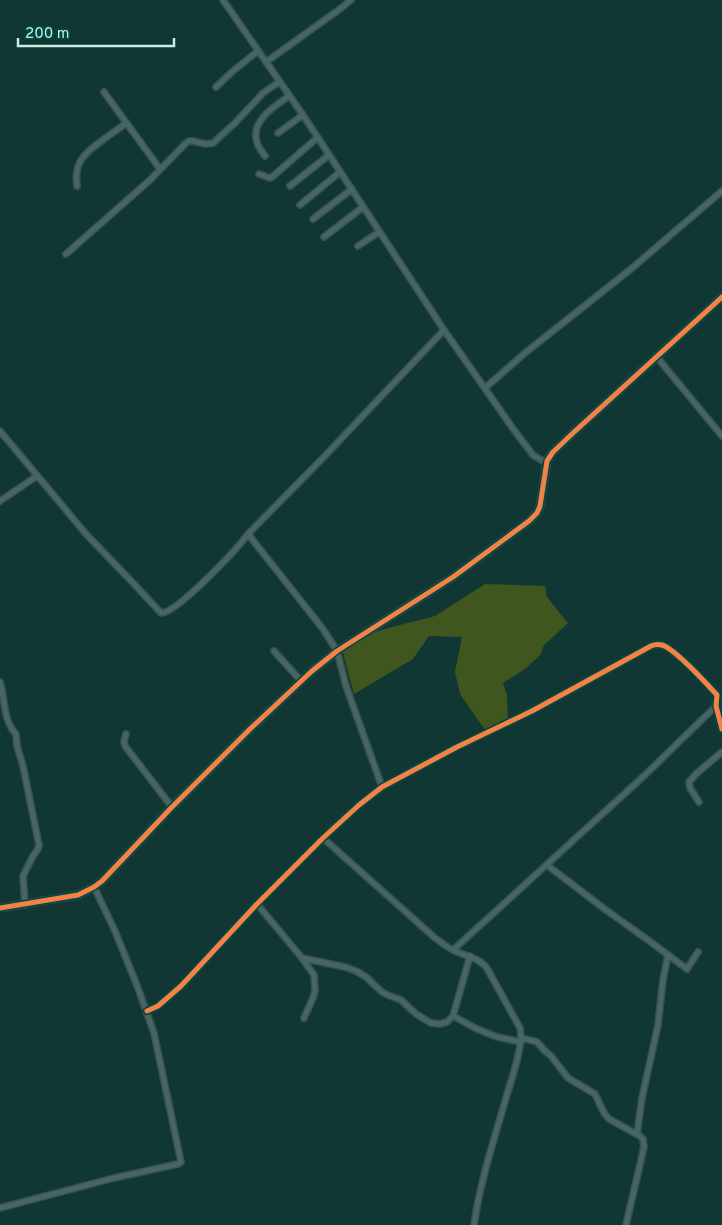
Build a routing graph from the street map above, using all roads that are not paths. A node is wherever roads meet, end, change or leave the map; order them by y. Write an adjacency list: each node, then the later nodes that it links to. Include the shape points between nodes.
1 (223, 0): 3 (street)
2 (351, 0): 4 (street)
3 (258, 51): 4 (street); 6 (street)
4 (266, 62): 5 (street)
5 (279, 82): 8 (street); 15 (street, via 259,97 213,143 189,141)
6 (216, 87)
7 (104, 92): 10 (street)
8 (289, 96): 9 (street); 14 (street, via 256,128 256,140)
9 (303, 115): 11 (street); 12 (street)
10 (126, 123): 15 (street); 18 (street, via 87,153 80,162)
11 (278, 134)
12 (317, 138): 13 (street); 17 (street, via 272,177)
13 (329, 155): 16 (street); 19 (street)
14 (265, 156)
15 (160, 169): 28 (street)
16 (340, 172): 20 (street); 22 (street)
17 (259, 174)
18 (77, 186)
19 (290, 186)
20 (352, 189): 23 (street); 24 (street)
21 (722, 191): 32 (street)
22 (300, 205)
23 (363, 207): 25 (street); 26 (street)
24 (313, 219)
25 (379, 232): 27 (street); 30 (street)
26 (324, 237)
27 (358, 246)
28 (66, 254)
29 (722, 298): 31 (street)
30 (444, 330): 32 (street); 38 (street)
31 (656, 356): 34 (street); 35 (street, via 563,441)
32 (485, 388): 35 (street, via 532,455)
33 (0, 431): 36 (street)
34 (722, 436)
35 (547, 461): 40 (street, via 540,506 530,521 453,578)
36 (37, 476): 37 (street); 38 (street, via 86,534 161,613 166,613 188,596)
37 (0, 501)
38 (248, 534): 40 (street)
39 (274, 651): 41 (street)
40 (338, 651): 41 (street); 48 (street, via 346,686)
41 (301, 681): 50 (street)
42 (0, 682): 55 (street, via 6,715 16,734 39,845 23,876)
43 (720, 694): 44 (street); 48 (street, via 672,651 656,644)
44 (716, 706): 45 (street); 52 (street)
45 (722, 729)
46 (126, 734): 50 (street, via 125,746)
47 (722, 752): 49 (street, via 690,782)
48 (382, 787): 51 (street)
49 (699, 802)
50 (172, 807): 53 (street)
51 (323, 838): 54 (street); 57 (street, via 435,938)
52 (547, 865): 57 (street); 59 (street)
53 (94, 887): 55 (street, via 78,896); 62 (street, via 116,932)
54 (257, 904): 61 (street); 62 (street, via 181,986)
55 (25, 905): 56 (street)
56 (0, 908)
57 (453, 950): 60 (street)
58 (698, 952): 59 (street, via 687,969)
59 (668, 955): 66 (street)
60 (470, 956): 63 (street); 65 (street, via 486,966 516,1019)
61 (302, 958): 63 (street, via 356,970 382,992 401,1000 431,1023 447,1022); 64 (street, via 314,975 315,987)
62 (147, 1011): 67 (street, via 180,1163)
63 (453, 1016): 65 (street, via 497,1037)
64 (304, 1018)
65 (521, 1040): 66 (street, via 538,1042 568,1078 595,1094 609,1119); 68 (street)
66 (637, 1134): 69 (street, via 643,1139 644,1147)
67 (0, 1208)
68 (474, 1225)
69 (626, 1225)

